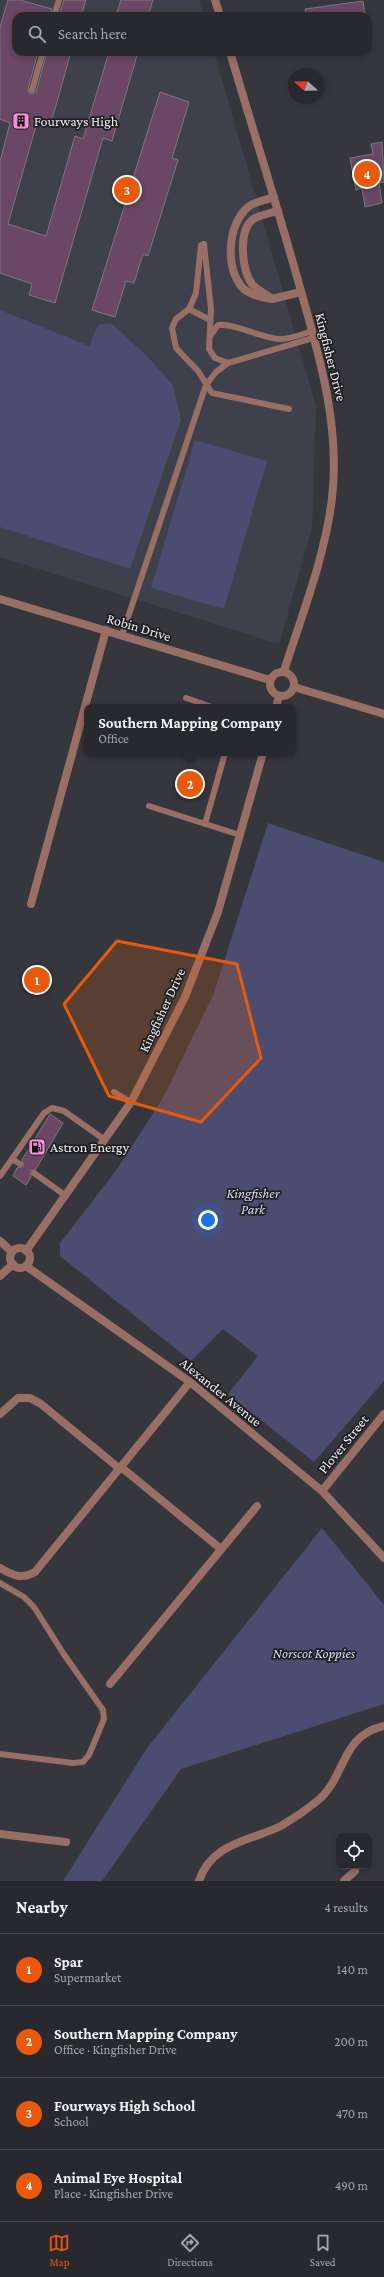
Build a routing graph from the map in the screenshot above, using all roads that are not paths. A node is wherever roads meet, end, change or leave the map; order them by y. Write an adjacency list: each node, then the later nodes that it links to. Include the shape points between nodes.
1 (59, 0): 3 (lane)
2 (216, 0): 4 (street)
3 (55, 12)
4 (219, 12)
5 (42, 56): 7 (lane)
6 (231, 56): 8 (street, Kingfisher Drive)
7 (32, 90)
8 (274, 197): 9 (street, Kingfisher Drive); 11 (street, via 249,206 240,216 231,244 232,260 242,287 258,297)
9 (278, 211): 10 (street, Kingfisher Drive); 11 (street, via 253,219 247,225 243,238 244,261 252,284)
10 (301, 292): 11 (street); 14 (street, Kingfisher Drive)
11 (272, 299)
12 (189, 309): 13 (lane); 13 (lane, via 196,293 201,245 204,244); 17 (lane, via 174,324 173,339 180,354 198,371)
13 (210, 320): 15 (lane)
14 (312, 335): 15 (lane, via 282,339 226,324 218,325); 16 (lane); 22 (street, Kingfisher Drive, via 330,409 332,496 327,534)
15 (208, 341): 16 (lane, via 209,349 216,358)
16 (228, 363): 17 (lane, via 216,372)
17 (206, 385): 18 (lane, via 218,396); 21 (lane)
18 (289, 409)
19 (0, 599): 20 (street, Robin Drive)
20 (106, 630): 21 (street, Robin Drive); 27 (street)
21 (122, 635): 23 (street, Robin Drive)
22 (284, 672): 23 (street, via 276,673); 24 (street, via 293,677)
23 (270, 680): 25 (street, via 271,689)
24 (294, 687): 25 (street, via 288,695); 31 (street)
25 (279, 696): 29 (street)
26 (186, 698): 28 (lane)
27 (86, 704)
28 (203, 704)
29 (277, 704)
30 (84, 710): 37 (street)
31 (384, 714)
32 (224, 756): 35 (lane)
33 (262, 756): 36 (street, Kingfisher Drive)
34 (149, 806): 35 (lane)
35 (205, 824): 36 (lane)
36 (240, 835): 39 (street, Kingfisher Drive, via 218,912 185,997)
37 (31, 904)
38 (114, 1092): 39 (lane)
39 (131, 1102): 40 (street, Kingfisher Drive)
40 (105, 1140): 41 (lane, via 64,1111 52,1108 44,1113); 45 (street, Kingfisher Drive)
41 (12, 1160): 42 (lane); 44 (lane)
42 (20, 1164)
43 (34, 1173): 45 (lane)
44 (0, 1176)
45 (66, 1196): 47 (street, Kingfisher Drive)
46 (0, 1242): 48 (street)
47 (26, 1251): 48 (street, via 19,1249); 50 (street, via 29,1257)
48 (12, 1252): 49 (street, via 10,1258)
49 (13, 1264): 50 (street, via 19,1268); 51 (street)
50 (26, 1266): 52 (street, Alexander Avenue)
51 (0, 1276)
52 (190, 1382): 55 (street); 56 (street, Alexander Avenue)
53 (0, 1414): 55 (street, via 18,1398 30,1398)
54 (384, 1414): 56 (street, Plover Street)
55 (121, 1468): 58 (street); 60 (street, via 35,1572 21,1577)
56 (322, 1491): 59 (street, Alexander Avenue)
57 (257, 1506): 58 (street)
58 (221, 1549): 62 (street)
59 (384, 1558)
60 (0, 1568)
61 (0, 1583): 64 (lane, via 24,1597 34,1607 62,1653 97,1700 103,1710 104,1719 89,1755 83,1762 72,1763)
62 (110, 1684)
63 (384, 1726): 68 (street, via 369,1731 354,1741 336,1778 317,1802 281,1826 224,1848 208,1862)
64 (0, 1754)
65 (0, 1834): 66 (street)
66 (66, 1842)
67 (355, 1871): 69 (street)
68 (199, 1881)
69 (344, 1881)

